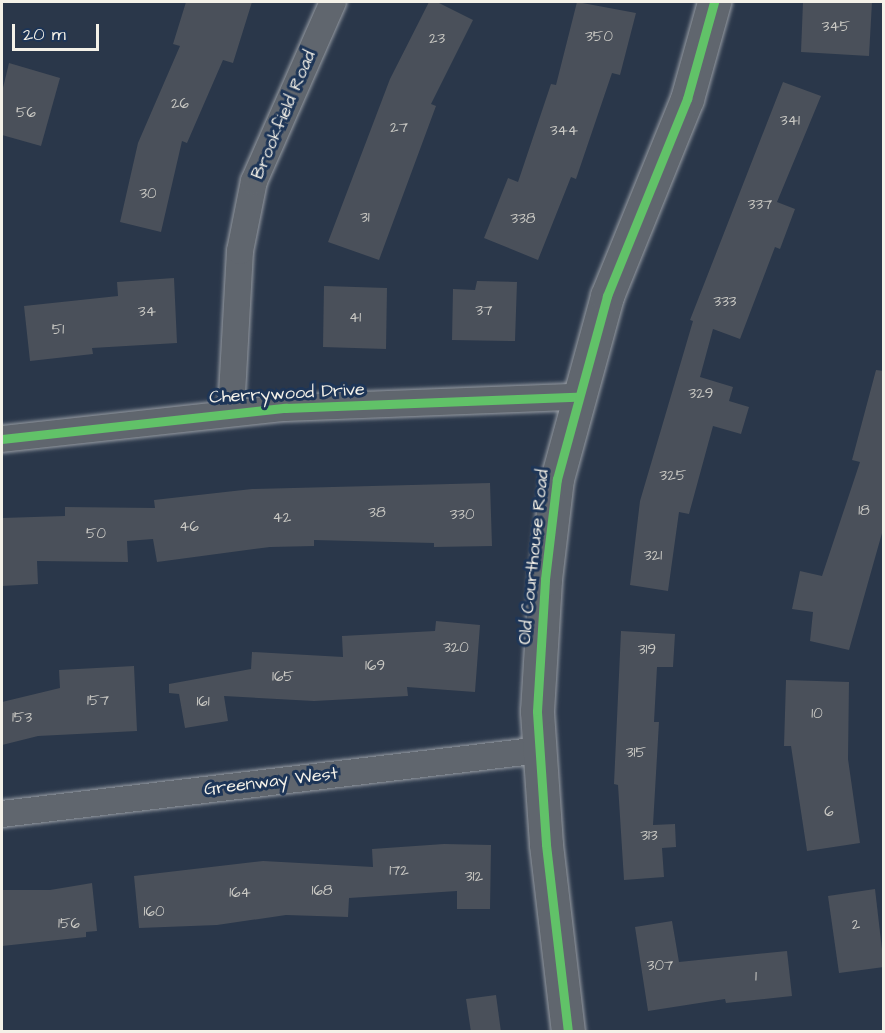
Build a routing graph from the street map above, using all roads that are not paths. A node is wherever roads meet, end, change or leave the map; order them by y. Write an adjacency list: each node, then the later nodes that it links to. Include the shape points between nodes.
1 (333, 2): 4 (street, Brookfield Road, via 254,181 240,251)
2 (714, 2): 3 (street, Old Courthouse Road, via 687,99 607,296)
3 (576, 397): 4 (street, Cherrywood Drive); 6 (street, Old Courthouse Road, via 557,479 545,579 537,711)
4 (231, 412): 5 (street, Cherrywood Drive)
5 (2, 439)
6 (541, 750): 7 (street, Greenway West); 8 (street, Old Courthouse Road, via 546,844)
7 (2, 814)
8 (568, 1032)

